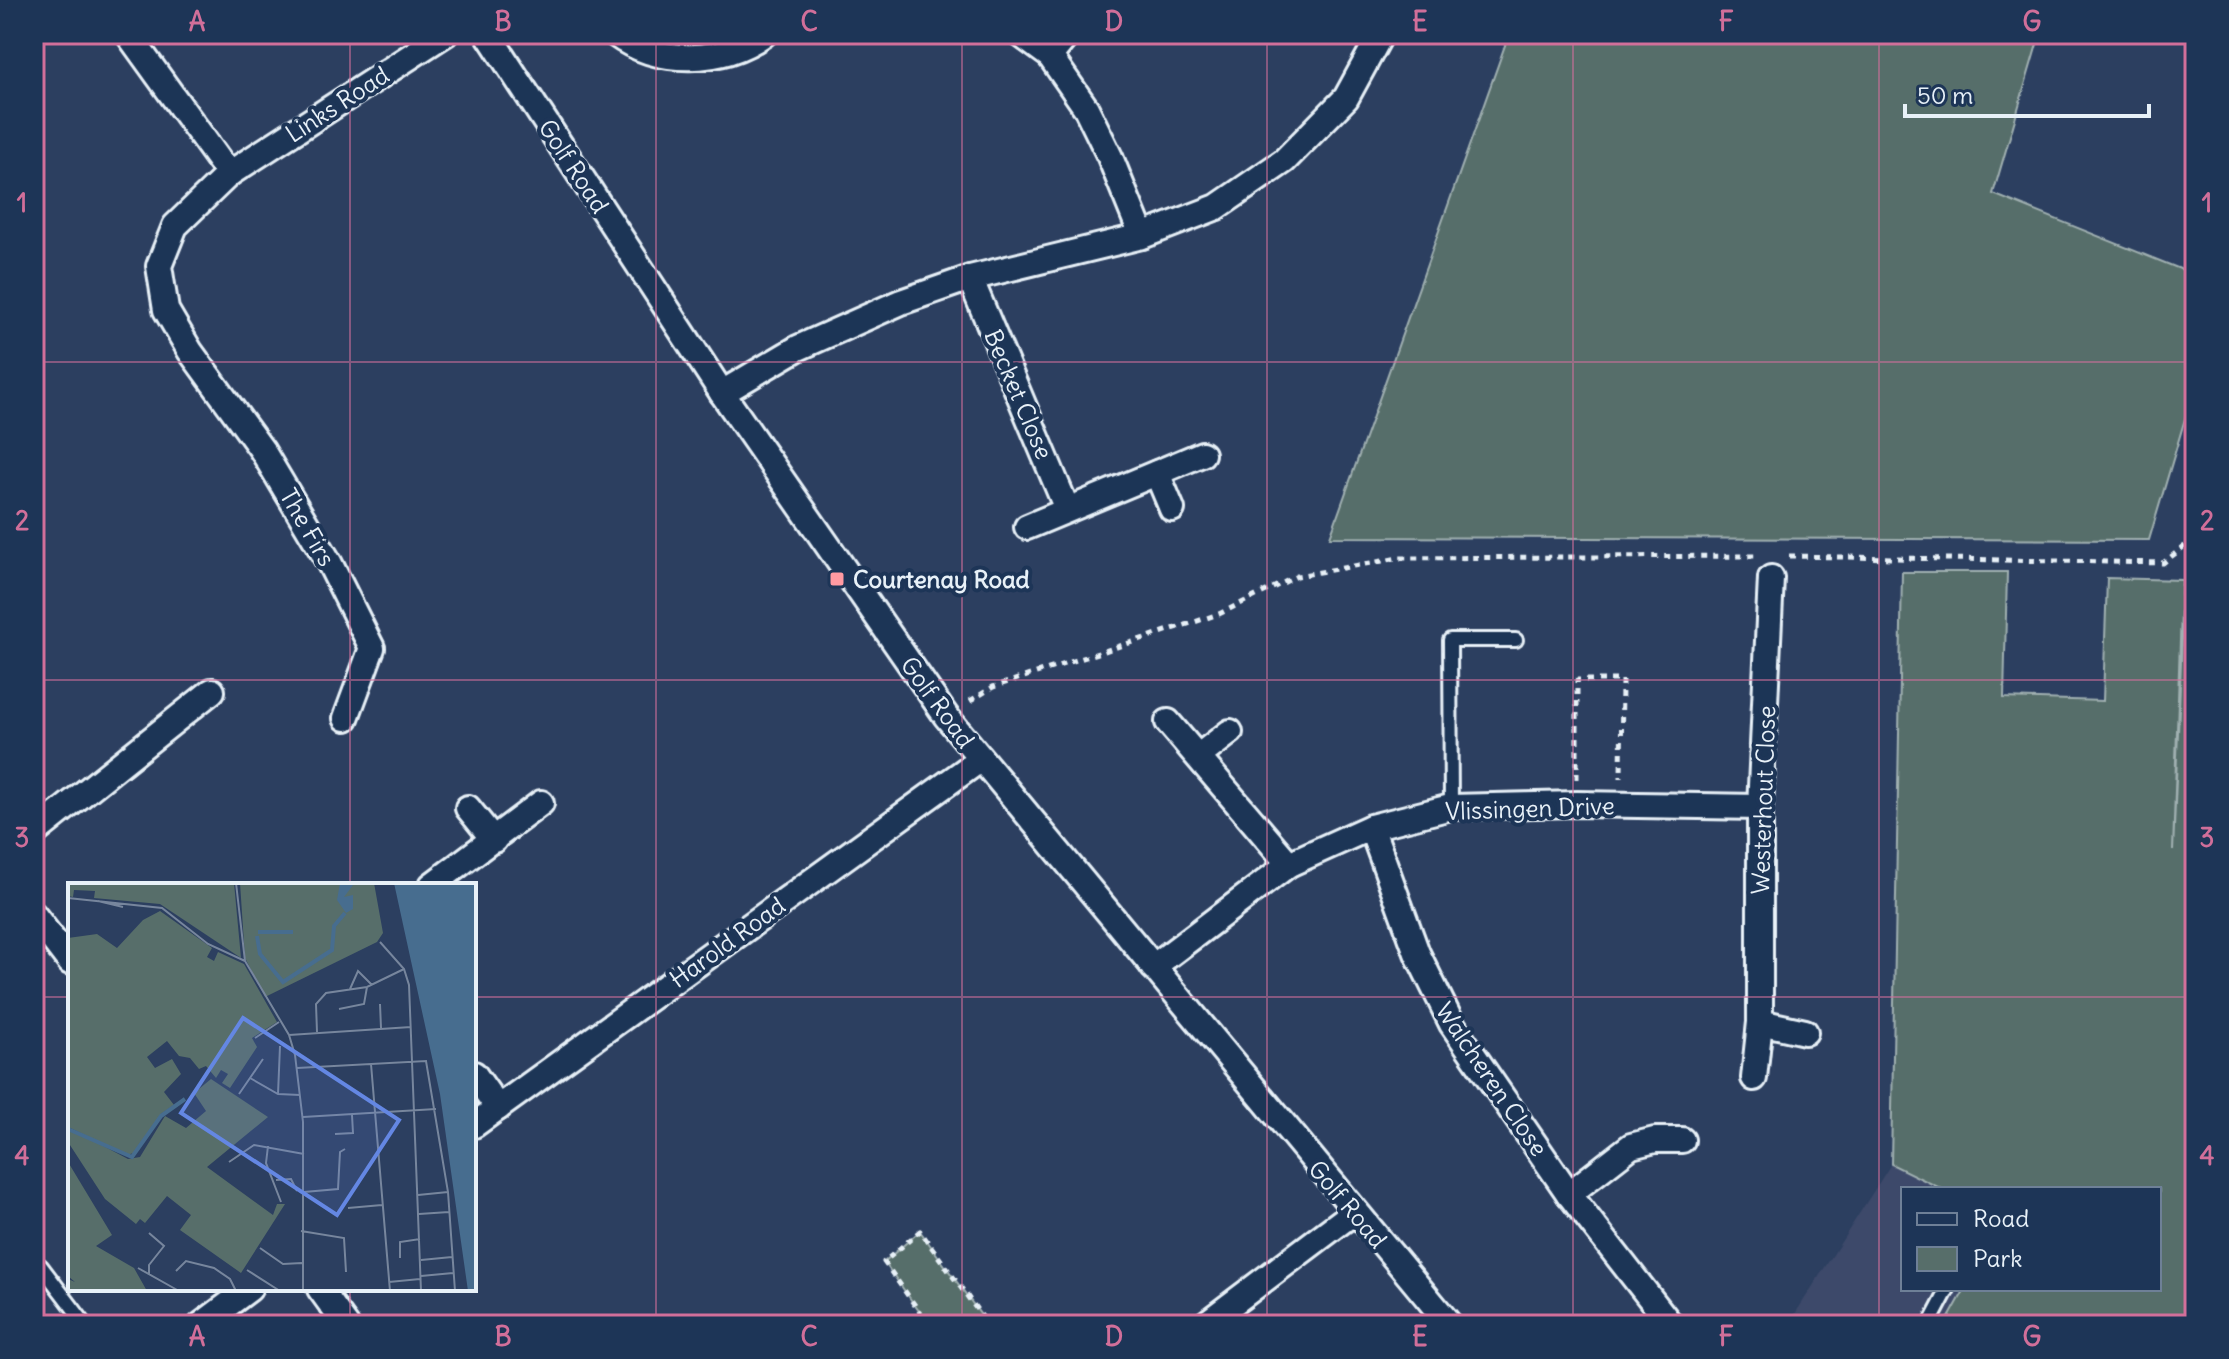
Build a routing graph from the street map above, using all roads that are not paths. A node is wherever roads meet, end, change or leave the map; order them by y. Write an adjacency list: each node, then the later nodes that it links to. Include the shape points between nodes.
1 (128, 34): 10 (street)
2 (445, 34): 10 (street, Links Road)
3 (488, 34): 14 (street, Golf Road)
4 (615, 34): 5 (street, via 655,55 699,58 749,45)
5 (764, 34)
6 (1020, 34): 9 (street)
7 (1068, 34): 9 (street)
8 (1381, 34): 11 (street, via 1346,98 1284,161 1217,207)
9 (1050, 56): 11 (street, via 1086,108)
10 (229, 174): 13 (street, Links Road, via 175,226 159,266 166,310)
11 (1142, 236): 12 (street)
12 (970, 278): 14 (street, via 798,348); 17 (street, Becket Close)
13 (190, 351): 23 (street, The Firs, via 262,450 330,564 372,648)
14 (722, 393): 27 (street, Golf Road)
15 (1202, 454): 16 (street)
16 (1157, 473): 17 (street); 18 (street)
17 (1067, 509): 19 (street)
18 (1172, 509)
19 (1027, 527)
20 (1775, 567): 30 (street, Westerhout Close)
21 (1516, 640): 29 (lane, via 1450,640)
22 (212, 691): 33 (street)
23 (346, 718)
24 (1168, 722): 26 (street)
25 (1230, 732): 26 (street)
26 (1199, 756): 35 (street)
27 (981, 759): 39 (street, Golf Road); 44 (street, Harold Road)
28 (541, 803): 34 (street)
29 (1451, 807): 30 (street, Vlissingen Drive); 32 (street, Vlissingen Drive)
30 (1760, 807): 40 (street, Westerhout Close)
31 (468, 808): 34 (street)
32 (1371, 827): 35 (street, Vlissingen Drive); 47 (street, Walcheren Close, via 1441,1003)
33 (34, 833)
34 (494, 840): 36 (street)
35 (1289, 864): 39 (street, Vlissingen Drive)
36 (435, 883)
37 (34, 915): 38 (street)
38 (68, 959)
39 (1153, 967): 48 (street, Golf Road)
40 (1760, 1022): 41 (street); 43 (street, Westerhout Close)
41 (1805, 1032)
42 (476, 1077): 44 (street)
43 (1754, 1078)
44 (498, 1108): 45 (street, Harold Road)
45 (476, 1124)
46 (1682, 1140): 47 (street, via 1631,1146)
47 (1569, 1194): 58 (street, Walcheren Close)
48 (1354, 1212): 56 (street); 57 (street, Golf Road)
49 (41, 1266): 53 (lane)
50 (246, 1291): 54 (street)
51 (321, 1291): 55 (street)
52 (1947, 1291): 59 (lane)
53 (86, 1325)
54 (201, 1325)
55 (346, 1325)
56 (1204, 1325)
57 (1450, 1325)
58 (1671, 1325)
59 (1929, 1325)

